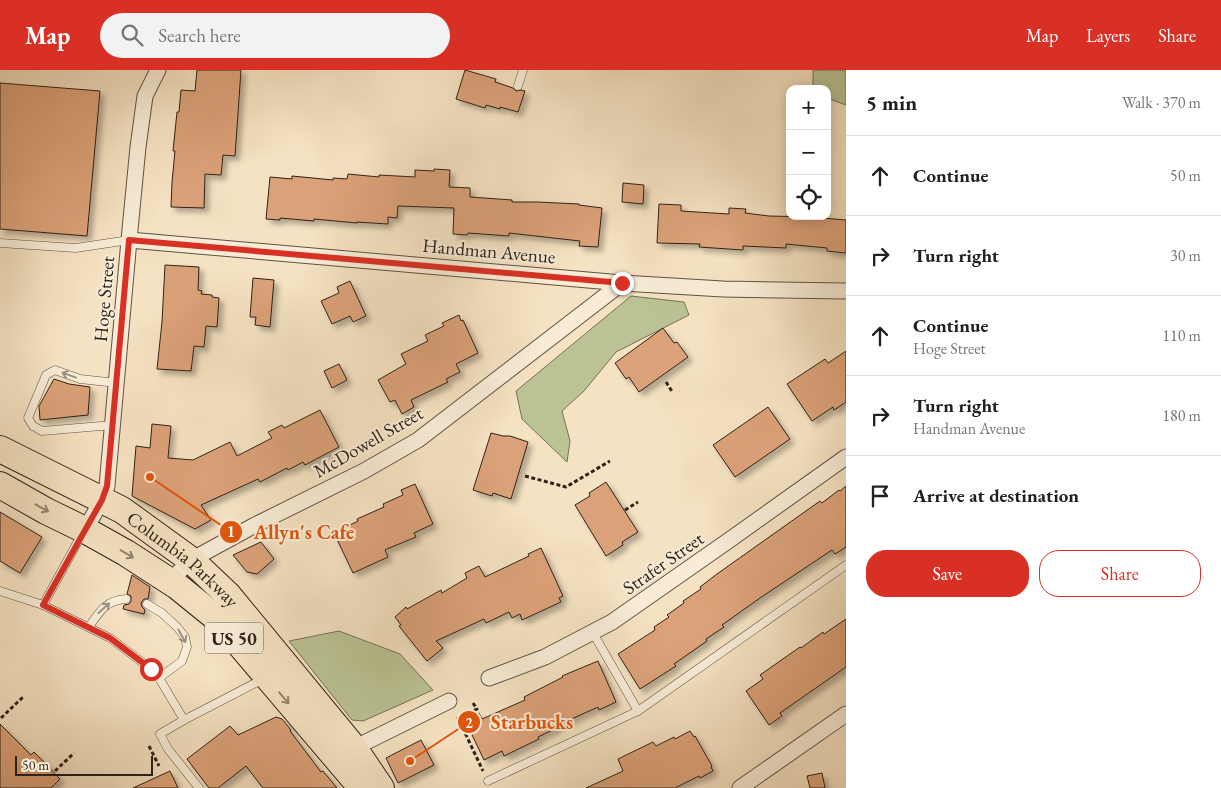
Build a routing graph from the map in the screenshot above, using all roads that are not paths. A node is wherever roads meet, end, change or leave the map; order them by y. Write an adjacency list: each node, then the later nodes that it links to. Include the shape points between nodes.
1 (158, 70): 4 (street, Hoge Street, via 145,96)
2 (523, 70): 3 (lane)
3 (518, 86)
4 (129, 240): 5 (lane, via 76,248); 6 (street, Handman Avenue); 8 (street, Hoge Street)
5 (0, 243)
6 (622, 283): 7 (street, Handman Avenue, via 723,290); 16 (street, McDowell Street, via 418,440)
7 (846, 291)
8 (117, 383): 9 (street, Hoge Street); 9 (lane, one-way to 9, via 80,379 55,370 46,375 28,418 42,431)
9 (113, 424): 14 (street, Hoge Street, via 107,486)
10 (0, 449): 14 (highway, Columbia Parkway / US 50)
11 (846, 457): 24 (street, Strafer Street, via 620,617)
12 (0, 460): 14 (highway, via 88,504)
13 (0, 485): 15 (highway, Columbia Parkway / US 50, one-way to 15)
14 (102, 500): 15 (street, Hoge Street); 16 (highway, Columbia Parkway / US 50, via 122,510)
15 (85, 530): 18 (highway, Columbia Parkway / US 50, one-way to 18); 22 (lane)
16 (191, 560): 18 (street, McDowell Street); 25 (highway, Columbia Parkway / US 50, via 228,595)
17 (846, 565): 29 (lane)
18 (170, 581): 25 (highway, Columbia Parkway / US 50)
19 (0, 591): 22 (lane)
20 (126, 598): 23 (lane, one-way to 20, via 101,610 111,602)
21 (147, 604): 26 (lane, one-way to 26, via 162,612 177,628 185,637 187,647 182,661)
22 (43, 605): 23 (lane)
23 (89, 628): 26 (lane, via 110,638)
24 (592, 633): 27 (street, Strafer Street, via 545,657); 29 (lane)
25 (277, 671): 31 (lane); 32 (highway, Columbia Parkway / US 50); 35 (highway, Columbia Parkway / US 50, one-way to 35)
26 (159, 678): 31 (lane)
27 (490, 678)
28 (449, 701): 32 (street)
29 (638, 711): 33 (lane)
30 (846, 714): 37 (street)
31 (184, 720): 34 (lane, via 160,734)
32 (354, 748): 36 (highway, Columbia Parkway / US 50)
33 (488, 781)
34 (198, 788)
35 (364, 788)
36 (381, 788)
37 (740, 788)

